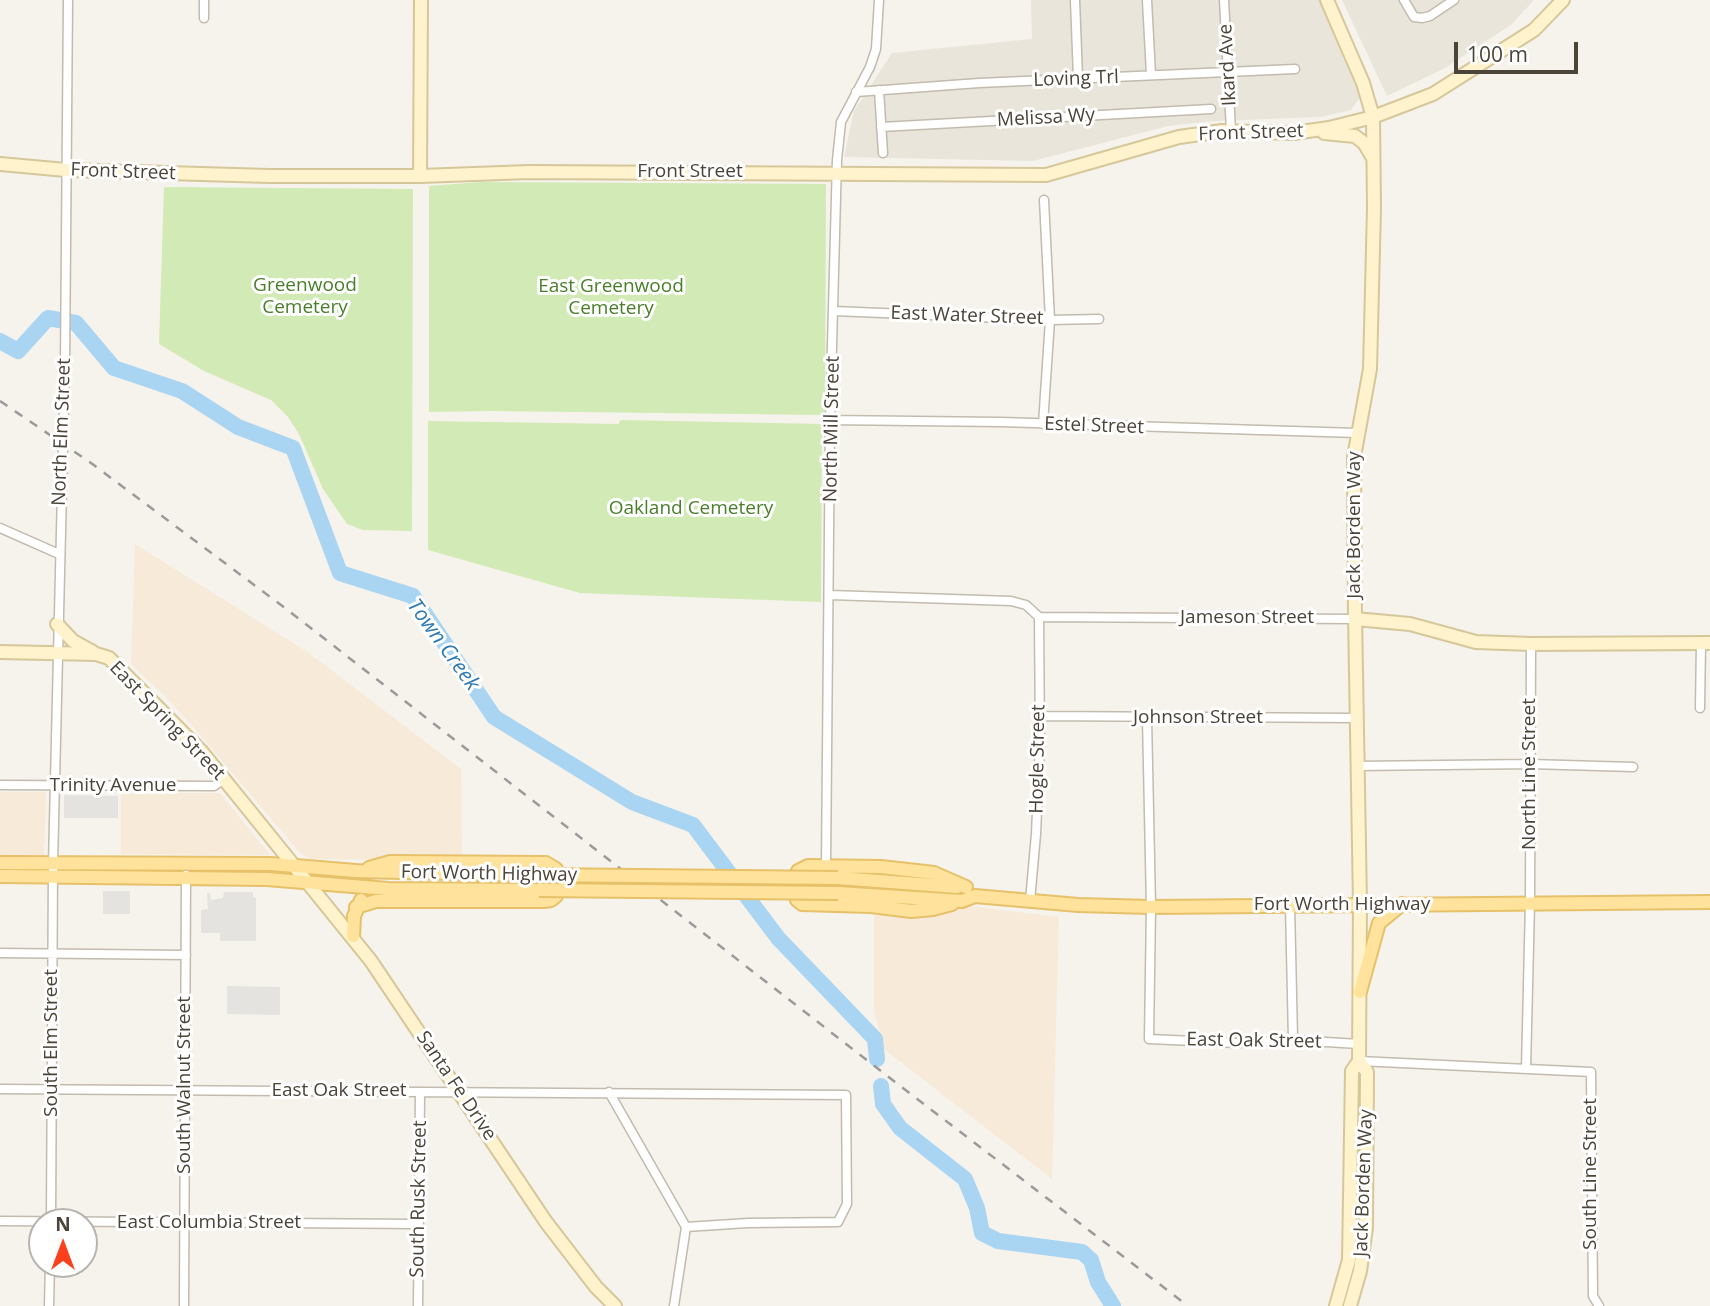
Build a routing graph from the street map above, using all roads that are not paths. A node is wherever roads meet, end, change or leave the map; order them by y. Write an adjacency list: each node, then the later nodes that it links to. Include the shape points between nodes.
1 (68, 0): 27 (street, North Elm Street)
2 (204, 0): 12 (street)
3 (421, 0): 29 (street)
4 (879, 0): 18 (street, North Mill Street, via 876,49)
5 (1075, 0): 16 (street)
6 (1147, 0): 15 (street)
7 (1224, 0): 14 (street, Ikard Ave)
8 (1327, 0): 20 (street, Jack Borden Way)
9 (1404, 0): 10 (street, via 1414,17 1422,19)
10 (1454, 0)
11 (1563, 0): 20 (street, Front Street, via 1534,30 1433,94)
12 (204, 18)
13 (1295, 69): 14 (street, Loving Trl)
14 (1228, 72): 15 (street, Loving Trl); 23 (street, Ikard Ave)
15 (1151, 75): 16 (street, Loving Trl)
16 (1078, 78): 17 (street, Loving Trl)
17 (880, 90): 18 (street, Loving Trl); 21 (street)
18 (856, 92): 28 (street, North Mill Street, via 841,122)
19 (1211, 109): 21 (street, Melissa Wy)
20 (1373, 117): 22 (street, Front Street); 25 (street, Jack Borden Way)
21 (881, 127): 24 (street)
22 (1314, 130): 23 (street, Front Street); 25 (street, via 1354,136)
23 (1231, 131): 28 (street, Front Street, via 1179,137 1046,175)
24 (883, 153)
25 (1373, 159): 36 (street, Jack Borden Way, via 1370,369)
26 (0, 164): 27 (street, Front Street)
27 (66, 170): 29 (street, Front Street); 38 (street, North Elm Street)
28 (836, 173): 29 (street, Front Street); 31 (street, North Mill Street)
29 (420, 176)
30 (1044, 200): 33 (street)
31 (834, 311): 33 (street, East Water Street); 34 (street, North Mill Street)
32 (1100, 319): 33 (street, East Water Street)
33 (1050, 320): 35 (street)
34 (830, 420): 35 (street, Estel Street); 39 (street, North Mill Street)
35 (1043, 424): 36 (street, Estel Street)
36 (1357, 433): 41 (street, Jack Borden Way, via 1353,479)
37 (0, 528): 38 (street)
38 (59, 554): 42 (street, North Elm Street)
39 (830, 595): 40 (street, Jameson Street, via 1011,601 1027,605); 60 (street, North Mill Street)
40 (1039, 617): 41 (street, Jameson Street); 49 (street, Hogle Street)
41 (1355, 619): 44 (street, Jameson Street, via 1410,624 1476,642); 50 (street, Jack Borden Way)
42 (57, 624): 46 (street, North Elm Street); 47 (street, via 73,641)
43 (1705, 643): 44 (street, Jameson Street); 48 (street)
44 (1531, 644): 52 (street, North Line Street)
45 (0, 652): 46 (street, East Spring Street)
46 (56, 653): 47 (street, East Spring Street); 57 (street, North Elm Street)
47 (96, 654): 55 (street, East Spring Street, via 127,675)
48 (1700, 708)
49 (1040, 716): 51 (street, Johnson Street); 69 (street, Hogle Street)
50 (1356, 718): 51 (street, Johnson Street); 53 (street, Jack Borden Way)
51 (1147, 719): 76 (street)
52 (1530, 764): 53 (street); 54 (street); 71 (street, North Line Street)
53 (1356, 766): 72 (street, Jack Borden Way)
54 (1633, 767)
55 (224, 779): 57 (street, Trinity Avenue, via 214,786); 59 (street, East Spring Street)
56 (0, 785): 57 (street, Trinity Avenue)
57 (54, 786): 61 (street, North Elm Street)
58 (0, 863): 61 (main road, Fort Worth Highway)
59 (296, 866): 62 (main road, Fort Worth Highway); 63 (main road, Fort Worth Highway); 65 (street, Santa Fe Drive)
60 (826, 866): 67 (main road, via 923,870); 68 (main road, via 798,871 797,900 809,905 911,911)
61 (52, 870): 62 (main road, Fort Worth Highway); 64 (main road, Fort Worth Highway); 79 (street, South Elm Street)
62 (186, 871): 65 (main road, Fort Worth Highway); 80 (street, South Walnut Street)
63 (356, 871): 67 (main road, Fort Worth Highway, bridge, via 838,878); 75 (main road, via 390,862 546,863 558,874 558,892 551,900 376,901)
64 (0, 876)
65 (309, 882): 66 (main road, Fort Worth Highway); 77 (street, Santa Fe Drive)
66 (388, 889): 68 (main road, Fort Worth Highway, bridge, via 838,893); 75 (main road, via 364,897)
67 (971, 892): 68 (main road, Fort Worth Highway); 69 (main road, Fort Worth Highway)
68 (962, 901)
69 (1030, 901): 76 (main road, Fort Worth Highway)
70 (1710, 902): 71 (main road, Fort Worth Highway)
71 (1530, 903): 73 (main road, Fort Worth Highway); 85 (street)
72 (1360, 904): 73 (main road, Fort Worth Highway); 74 (main road, Fort Worth Highway); 81 (street, Jack Borden Way)
73 (1402, 904): 81 (main road, via 1379,923)
74 (1290, 905): 76 (main road, Fort Worth Highway); 82 (street)
75 (356, 907): 77 (main road)
76 (1151, 907): 82 (street, East Oak Street, via 1149,1039)
77 (352, 936): 90 (street, Santa Fe Drive)
78 (0, 953): 79 (street)
79 (52, 955): 80 (street); 87 (street, South Elm Street)
80 (186, 955): 88 (street, South Walnut Street)
81 (1360, 992): 83 (street, Jack Borden Way)
82 (1293, 1040): 83 (street, East Oak Street)
83 (1359, 1044): 84 (street, Jack Borden Way)
84 (1359, 1061): 85 (street); 105 (street, Jack Borden Way, via 1352,1071 1349,1260); 106 (street, Jack Borden Way, via 1367,1072 1366,1228)
85 (1526, 1069): 107 (street, South Line Street, via 1591,1072 1592,1296)
86 (0, 1089): 87 (street, East Oak Street)
87 (52, 1089): 88 (street, East Oak Street); 92 (street, South Elm Street)
88 (185, 1090): 89 (street, East Oak Street); 96 (street, South Walnut Street)
89 (421, 1092): 90 (street, East Oak Street); 97 (street, South Rusk Street)
90 (460, 1092): 91 (street, East Oak Street); 103 (street, Santa Fe Drive, via 546,1222)
91 (609, 1092): 98 (street); 98 (street, East Oak Street, via 846,1095 847,1204 838,1222)
92 (51, 1208)
93 (0, 1221): 94 (street, East Columbia Street)
94 (28, 1222)
95 (98, 1223): 96 (street, East Columbia Street)
96 (185, 1224): 97 (street, East Columbia Street); 101 (street, South Walnut Street)
97 (419, 1224): 102 (street, South Rusk Street)
98 (686, 1227): 104 (street)
99 (50, 1278): 100 (street)
100 (49, 1306)
101 (184, 1306)
102 (418, 1306)
103 (615, 1306)
104 (674, 1306)
105 (1336, 1306)
106 (1350, 1306)
107 (1599, 1306)

